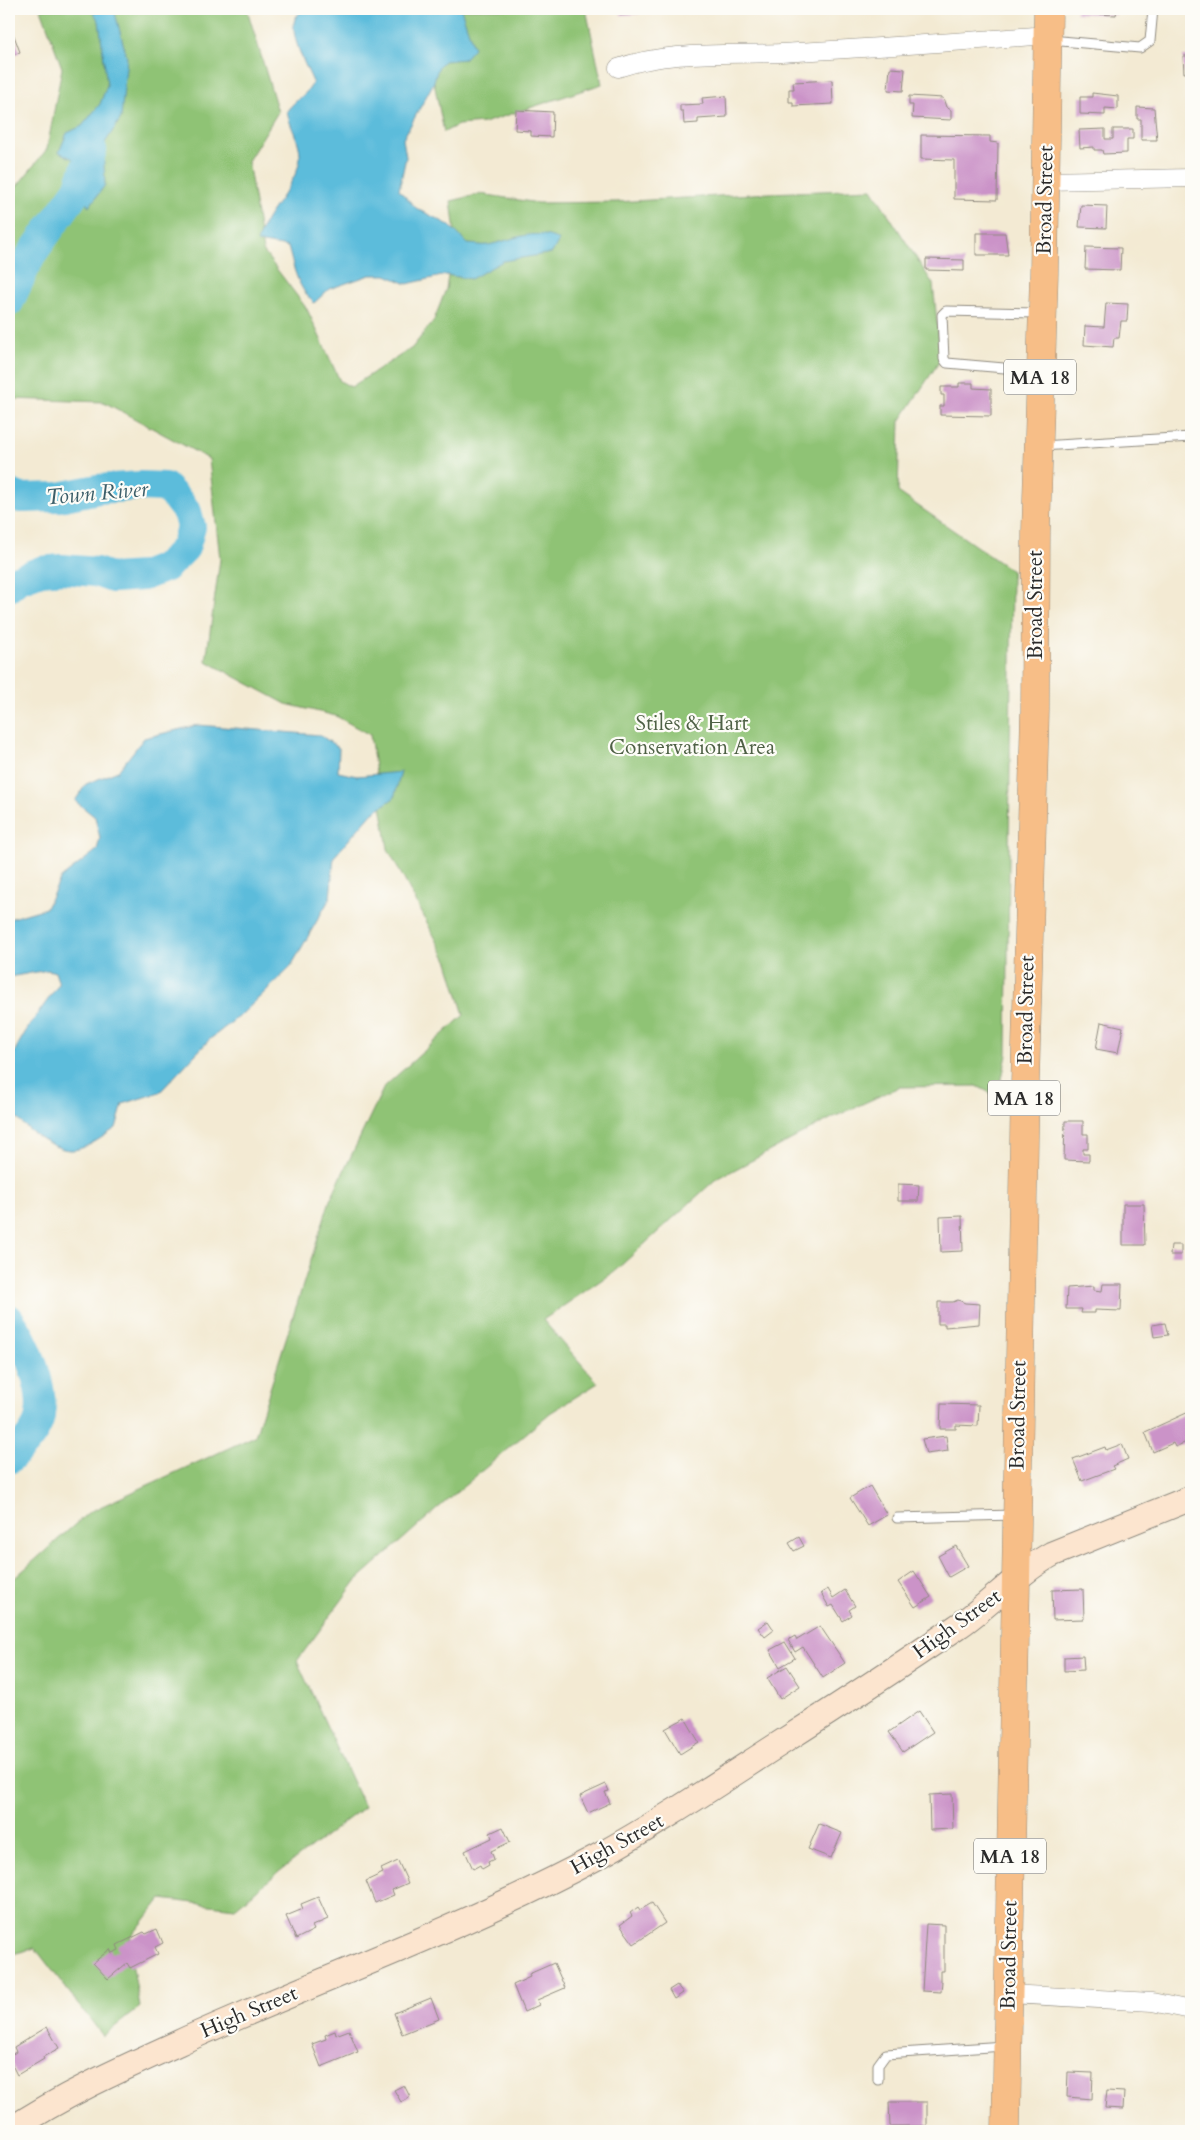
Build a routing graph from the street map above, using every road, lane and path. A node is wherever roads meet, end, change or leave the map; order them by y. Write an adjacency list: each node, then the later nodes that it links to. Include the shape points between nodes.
1 (1153, 9): 2 (lane, via 1150,41 1140,48)
2 (1047, 28): 3 (street, via 849,50 675,56); 5 (main road, Broad Street / MA 18)
3 (618, 68)
4 (1191, 178): 5 (street)
5 (1045, 181): 6 (main road, Broad Street / MA 18)
6 (1043, 313): 7 (main road, Broad Street / MA 18); 7 (lane, via 946,311 942,315 944,359 947,363)
7 (1041, 371): 9 (main road, Broad Street / MA 18)
8 (1191, 437): 9 (lane)
9 (1038, 446): 11 (main road, Broad Street / MA 18)
10 (1191, 1498): 13 (street, High Street, via 1052,1554)
11 (1016, 1515): 12 (lane); 13 (main road, Broad Street / MA 18)
12 (897, 1518)
13 (1015, 1581): 14 (main road, Broad Street / MA 18); 18 (street, High Street, via 989,1604 920,1652 682,1807 593,1859 484,1912 113,2072)
14 (1008, 1994): 15 (street, via 1152,2002); 16 (main road, Broad Street / MA 18)
15 (1191, 2010)
16 (1007, 2046): 17 (lane, via 886,2054 878,2065); 19 (main road, Broad Street / MA 18)
17 (878, 2080)
18 (9, 2131)
19 (1006, 2131)

